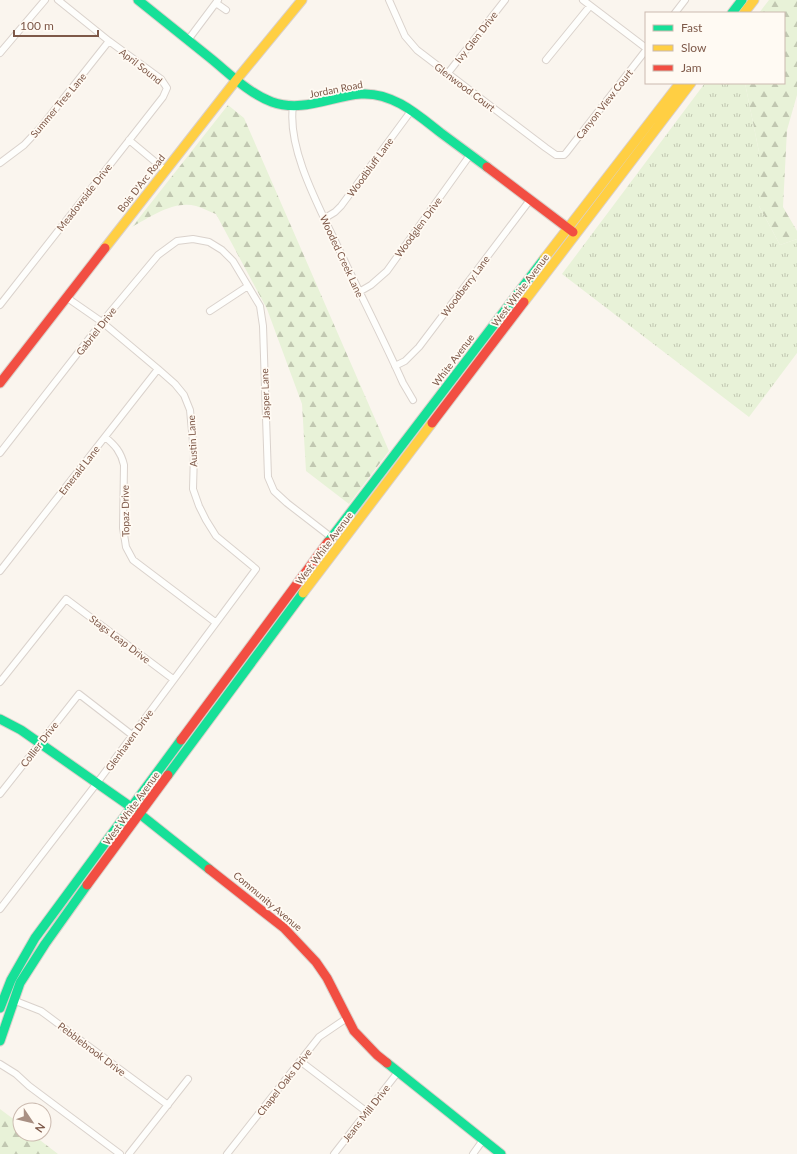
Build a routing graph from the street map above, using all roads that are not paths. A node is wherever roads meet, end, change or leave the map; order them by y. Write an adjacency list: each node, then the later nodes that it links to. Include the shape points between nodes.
1 (45, 0): 21 (street)
2 (58, 0): 18 (street, April Sound)
3 (138, 0): 17 (main road, Jordan Road)
4 (302, 0): 24 (main road, Bois D'Arc Road)
5 (389, 0): 23 (street, Glenwood Court, via 410,43)
6 (505, 0): 23 (street, Ivy Glen Drive)
7 (582, 0): 12 (street)
8 (685, 0): 14 (street)
9 (742, 0): 15 (main road)
10 (754, 0): 16 (main road)
11 (217, 1): 13 (street); 17 (street)
12 (590, 6): 19 (street); 22 (street)
13 (226, 10)
14 (676, 12)
15 (733, 12)
16 (745, 12)
17 (188, 40): 24 (main road, Jordan Road)
18 (109, 41): 27 (street, April Sound, via 161,79); 33 (street, Summer Tree Lane, via 41,127 24,145)
19 (645, 48)
20 (645, 50): 32 (street, Canyon View Court, via 566,153)
21 (0, 53)
22 (546, 60)
23 (448, 73): 32 (street, Glenwood Court, via 546,148 556,155)
24 (237, 79): 28 (main road, Jordan Road, via 262,97); 34 (main road, Bois D'Arc Road)
25 (679, 84): 37 (main road, White Avenue)
26 (689, 84): 38 (main road, West White Avenue)
27 (167, 88): 30 (street, Meadowside Drive)
28 (293, 106): 29 (main road, Jordan Road, via 372,94 397,102); 36 (street, Wooded Creek Lane, via 291,119 296,147)
29 (412, 111): 31 (main road, Jordan Road); 36 (street, Woodbluff Lane, via 341,206)
30 (129, 140): 34 (street); 43 (street, Meadowside Drive)
31 (470, 155): 35 (main road, Jordan Road); 41 (street, Woodglen Drive, via 386,271)
32 (561, 155)
33 (0, 163)
34 (165, 170): 42 (main road, Bois D'Arc Road)
35 (530, 200): 37 (main road, Jordan Road); 46 (street, Woodberry Lane, via 419,347 405,361)
36 (325, 218): 41 (street, Wooded Creek Lane)
37 (568, 228): 38 (main road, Jordan Road); 52 (main road, White Avenue)
38 (575, 234): 53 (main road, West White Avenue)
39 (209, 242): 40 (street, Jasper Lane, via 233,261); 45 (street, Gabriel Drive, via 193,239 177,241 158,255)
40 (248, 286): 44 (street); 52 (street, Jasper Lane, via 260,306 263,326 268,477 274,491)
41 (359, 292): 46 (street, Wooded Creek Lane)
42 (66, 296): 45 (street, Austin Lane); 48 (main road, Bois D'Arc Road)
43 (0, 305)
44 (210, 312)
45 (102, 322): 47 (street, Austin Lane); 51 (street, Gabriel Drive)
46 (395, 366): 49 (street, Wooded Creek Lane)
47 (158, 368): 50 (street, Emerald Lane); 54 (street, Austin Lane, via 184,395 190,410 194,453 193,489 202,513 216,536)
48 (1, 380)
49 (413, 400)
50 (105, 437): 55 (street, Emerald Lane); 56 (street, Topaz Drive, via 114,444 124,465 123,528 126,547 134,560)
51 (0, 453)
52 (331, 537): 53 (main road); 64 (main road, West White Avenue)
53 (340, 544): 65 (main road, West White Avenue)
54 (256, 569): 56 (street, Glenhaven Drive)
55 (0, 571)
56 (216, 622): 57 (street, Glenhaven Drive)
57 (173, 679): 58 (street, Stags Leap Drive, via 66,599); 60 (street, Glenhaven Drive)
58 (0, 682)
59 (0, 720): 61 (main road, Community Avenue, via 21,730)
60 (132, 735): 61 (street, Collier Drive, via 79,694); 62 (street, Glenhaven Drive)
61 (40, 744): 62 (main road, Community Avenue); 63 (street, Collier Drive)
62 (97, 783): 64 (main road, Community Avenue); 66 (street, Glenhaven Drive)
63 (0, 794)
64 (131, 807): 65 (main road, Community Avenue); 68 (main road, West White Avenue, via 35,938 11,980)
65 (140, 814): 67 (main road, West White Avenue, via 45,944 20,983); 69 (main road, Community Avenue, via 261,908 295,938 323,973)
66 (0, 909)
67 (13, 1000): 70 (main road, West White Avenue); 75 (street, Pebblebrook Drive, via 41,1011)
68 (0, 1008)
69 (347, 1018): 71 (street, Chapel Oaks Drive, via 319,1038); 73 (main road, Community Avenue, via 354,1031 376,1055)
70 (0, 1041)
71 (300, 1061): 76 (street); 80 (street, Chapel Oaks Drive)
72 (0, 1064): 78 (street)
73 (398, 1072): 76 (street, Jeans Mill Drive); 77 (main road, Community Avenue)
74 (188, 1079): 75 (street)
75 (168, 1105): 79 (street)
76 (367, 1112): 81 (street, Jeans Mill Drive)
77 (483, 1140): 82 (street); 83 (main road, Community Avenue)
78 (120, 1154)
79 (129, 1154)
80 (228, 1154)
81 (334, 1154)
82 (473, 1154)
83 (501, 1154)

